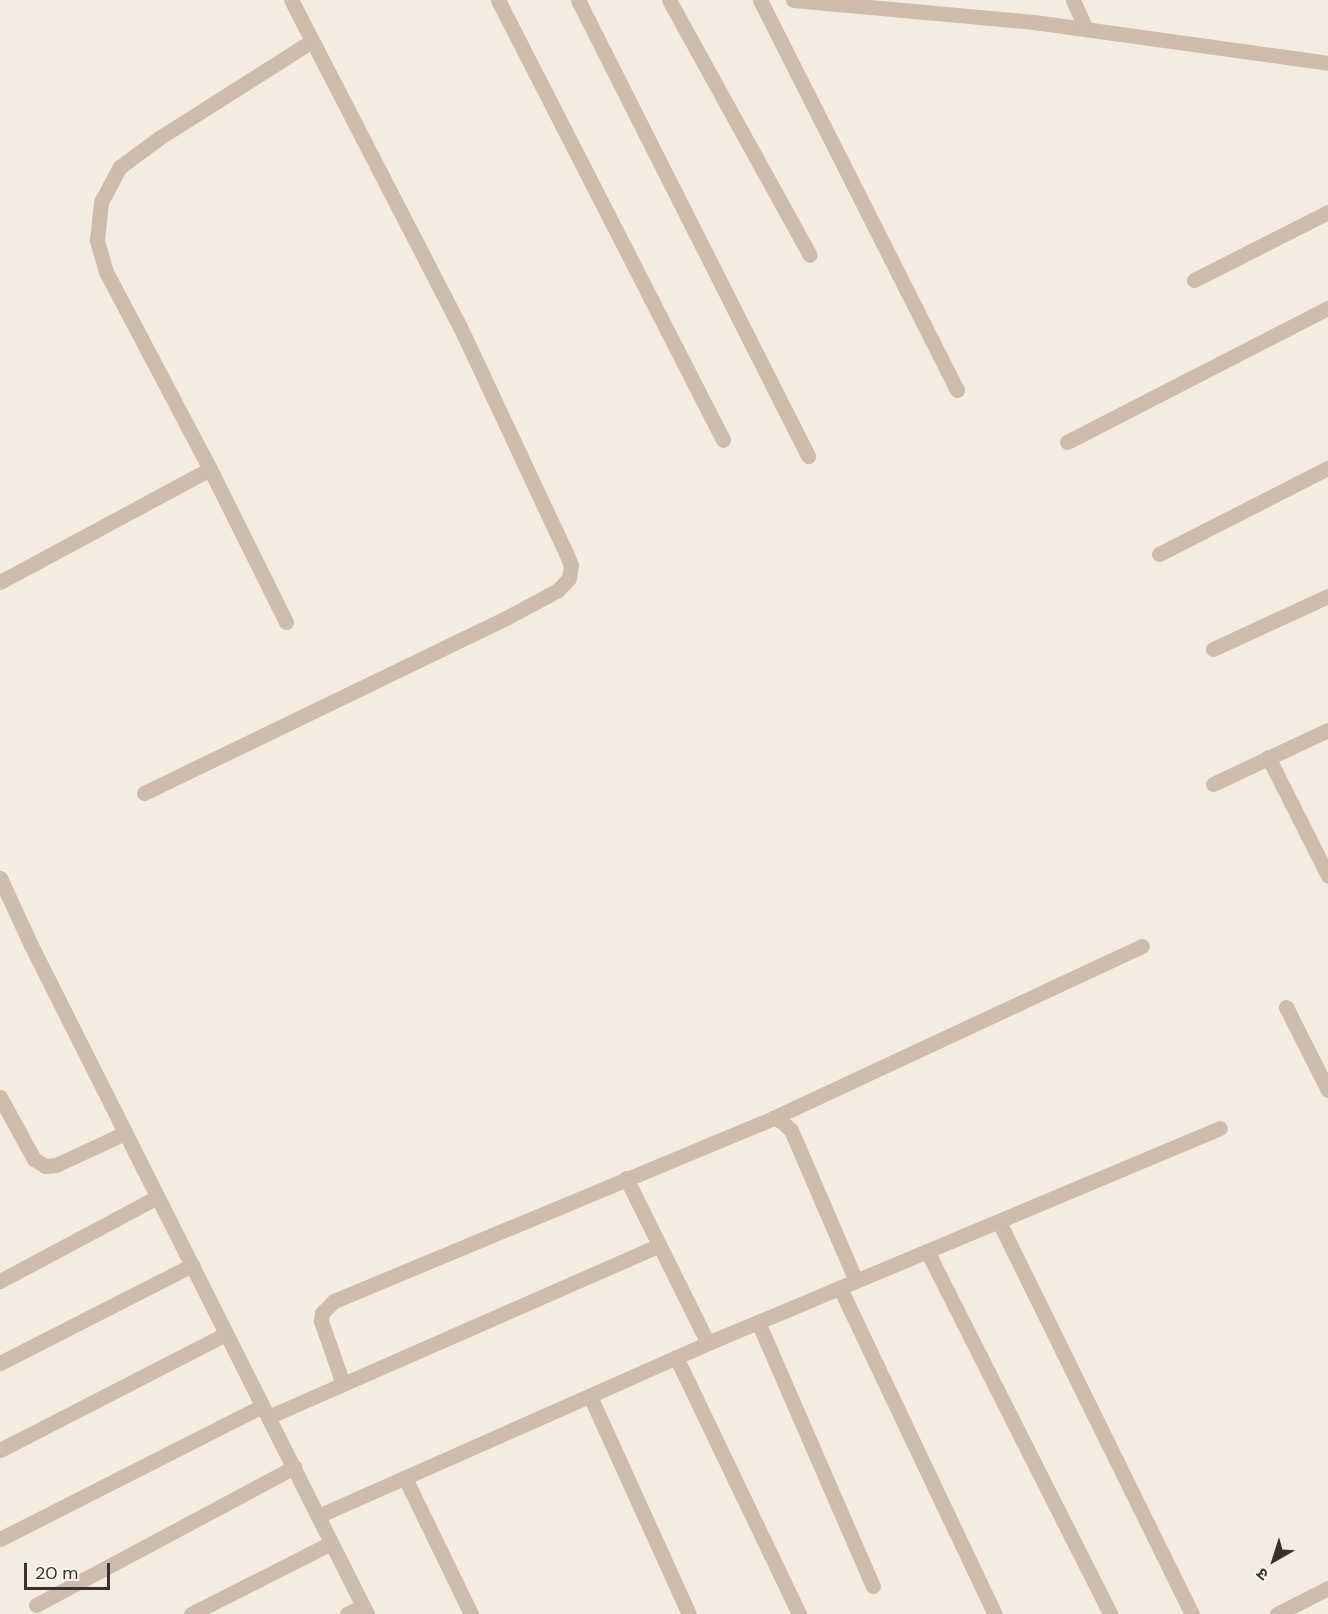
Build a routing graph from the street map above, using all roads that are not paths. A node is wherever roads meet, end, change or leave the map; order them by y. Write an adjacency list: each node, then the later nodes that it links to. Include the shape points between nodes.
1 (291, 0): 9 (street)
2 (498, 0): 16 (street)
3 (578, 0): 18 (street)
4 (669, 0): 12 (street)
5 (760, 0): 15 (street)
6 (793, 0): 8 (street)
7 (1073, 0): 8 (street)
8 (1086, 29): 10 (street)
9 (312, 41): 20 (street, via 120,167 101,202 97,240 106,272); 29 (street, via 460,327 566,553 571,565 569,578 558,590 506,618)
10 (1328, 63)
11 (1328, 212): 13 (street)
12 (810, 255)
13 (1194, 280)
14 (1328, 308): 17 (street)
15 (957, 390)
16 (723, 440)
17 (1067, 442)
18 (808, 456)
19 (1328, 468): 21 (street)
20 (210, 469): 22 (street); 24 (street)
21 (1159, 554)
22 (0, 582)
23 (1328, 596): 25 (street)
24 (286, 622)
25 (1213, 649)
26 (1328, 730): 27 (street)
27 (1268, 757): 28 (street); 30 (street)
28 (1214, 783)
29 (144, 793)
30 (1328, 876)
31 (0, 878): 38 (street)
32 (1142, 946): 36 (street)
33 (1286, 1007): 34 (street)
34 (1328, 1090)
35 (0, 1097): 38 (street, via 34,1159 45,1166 56,1165)
36 (773, 1118): 39 (street); 46 (street, via 791,1130)
37 (1220, 1128): 41 (street)
38 (125, 1133): 40 (street)
39 (626, 1178): 42 (street); 53 (street, via 327,1306 321,1321)
40 (157, 1197): 44 (street); 45 (street)
41 (999, 1222): 43 (street); 73 (street)
42 (659, 1245): 50 (street); 53 (street)
43 (927, 1251): 46 (street); 72 (street)
44 (192, 1265): 49 (street); 52 (street)
45 (0, 1281)
46 (856, 1281): 47 (street)
47 (840, 1288): 48 (street); 71 (street)
48 (758, 1322): 50 (street); 62 (street)
49 (226, 1334): 55 (street); 56 (street)
50 (708, 1343): 51 (street)
51 (676, 1357): 54 (street); 70 (street)
52 (0, 1363)
53 (343, 1384): 55 (street)
54 (590, 1396): 58 (street); 69 (street)
55 (265, 1412): 57 (street); 60 (street)
56 (0, 1450)
57 (294, 1467): 59 (street); 64 (street)
58 (405, 1478): 59 (street); 68 (street)
59 (318, 1516): 61 (street)
60 (0, 1539)
61 (331, 1543): 65 (street); 66 (street)
62 (873, 1586)
63 (1328, 1588): 74 (street)
64 (36, 1605)
65 (365, 1610): 67 (street)
66 (191, 1614)
67 (347, 1614)
68 (471, 1614)
69 (689, 1614)
70 (799, 1614)
71 (995, 1614)
72 (1110, 1614)
73 (1192, 1614)
74 (1277, 1614)

